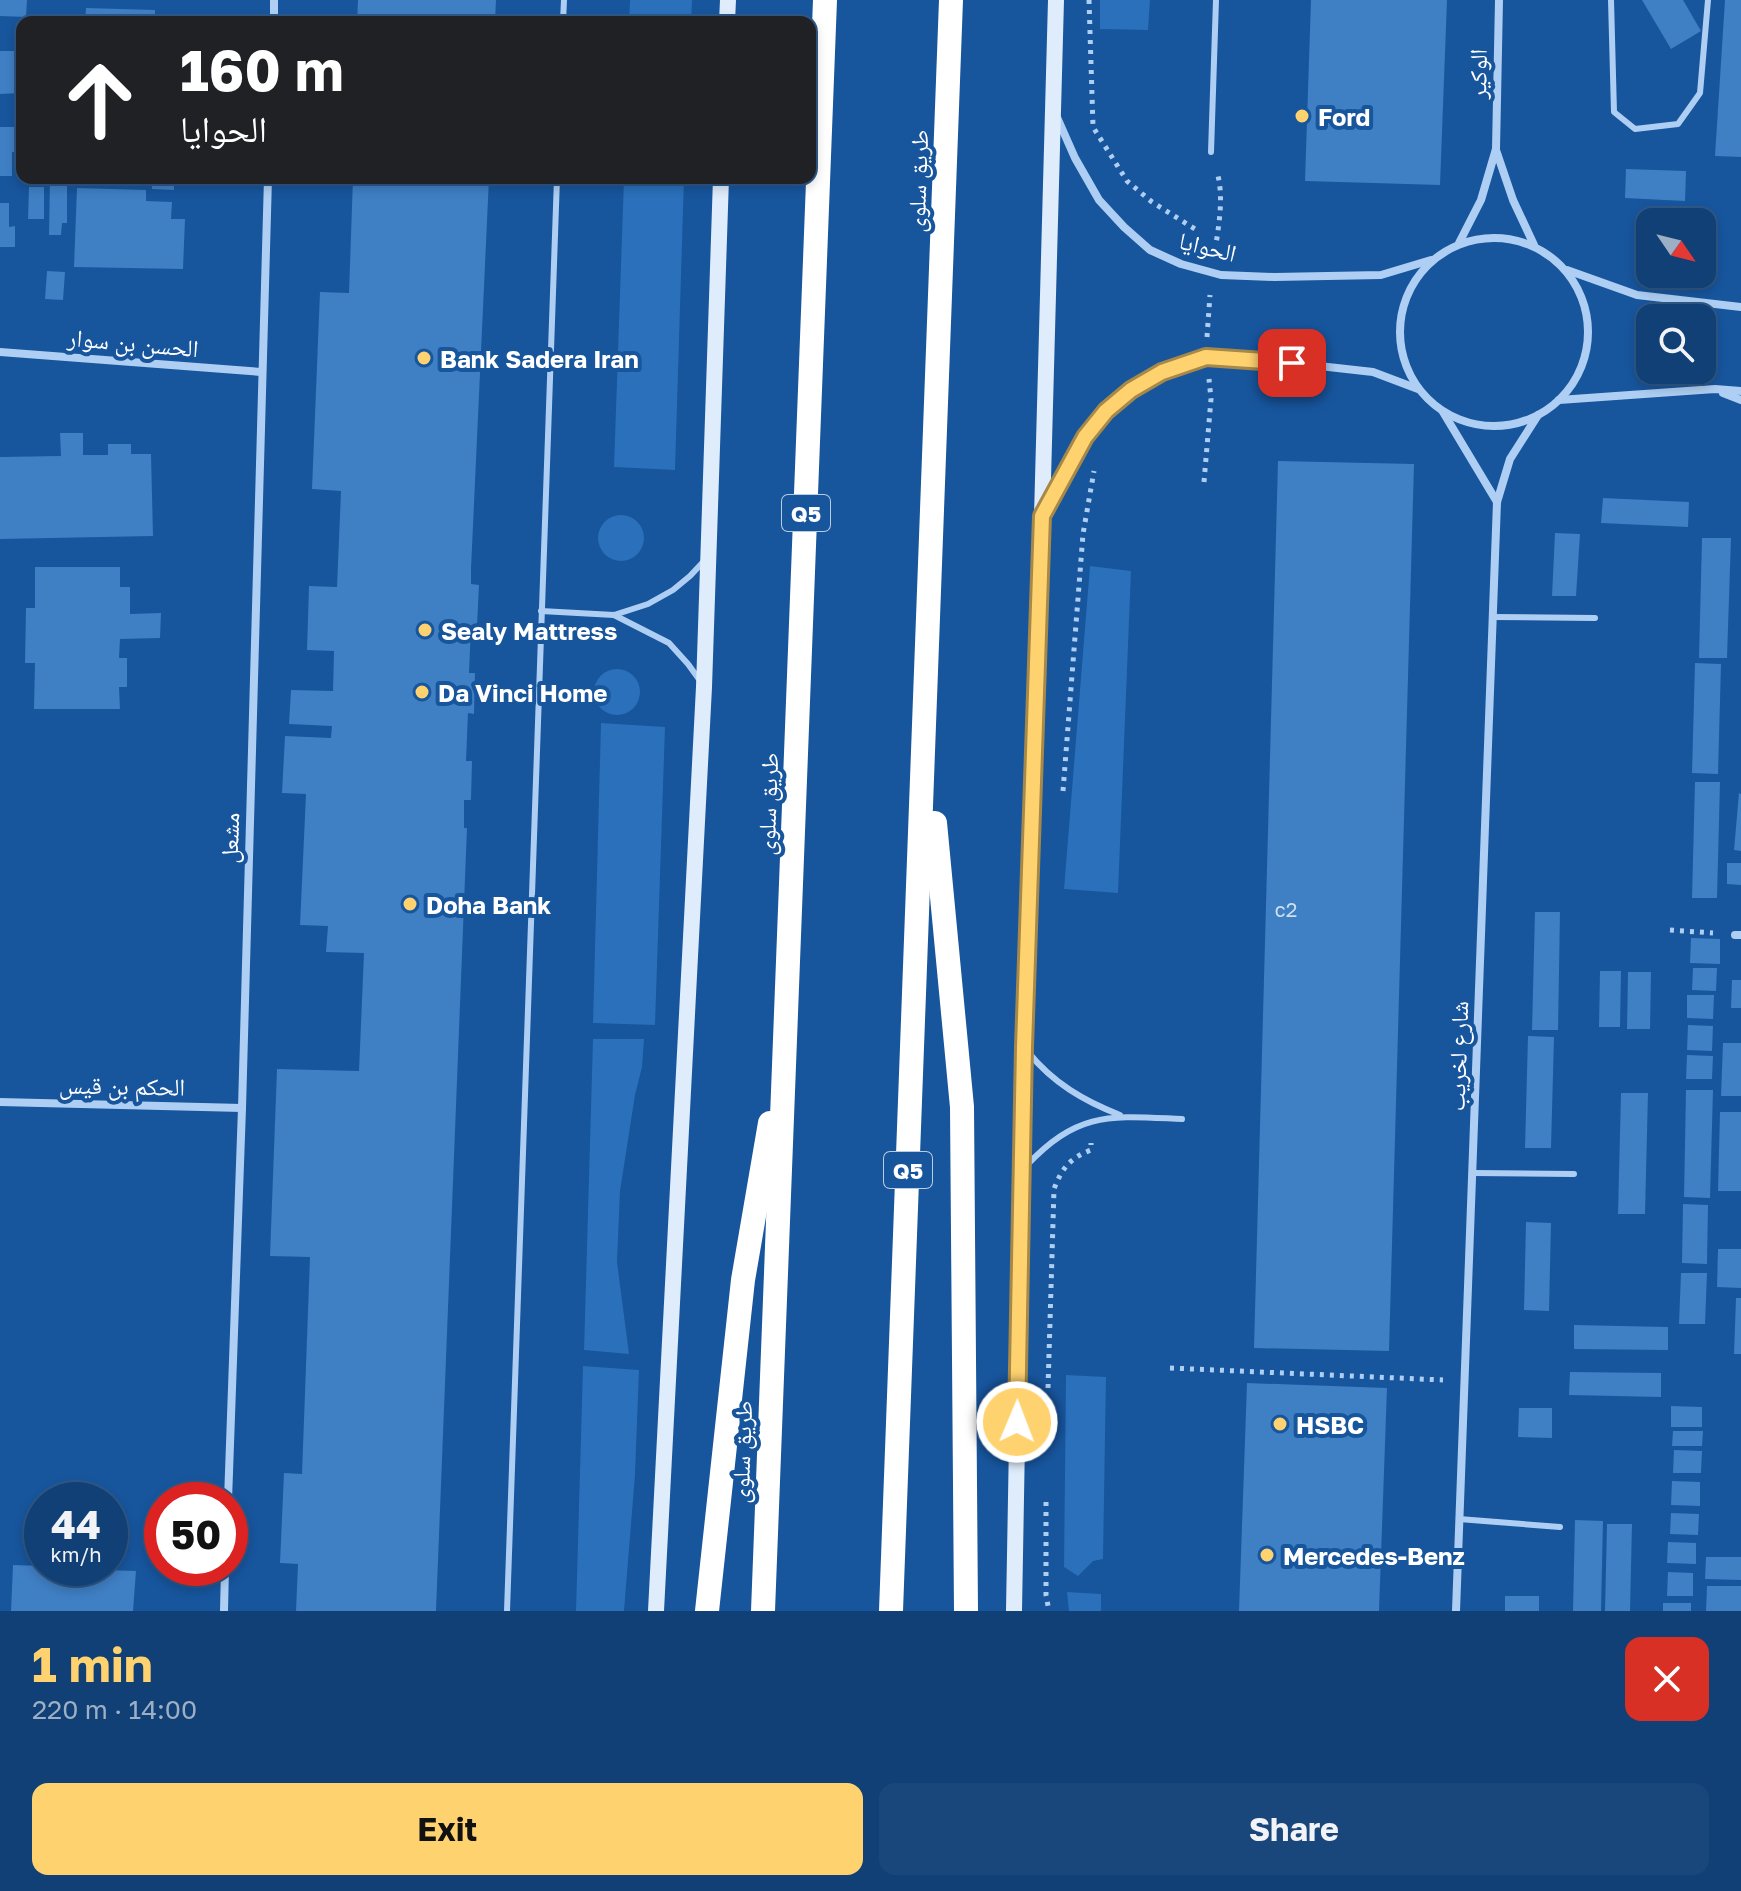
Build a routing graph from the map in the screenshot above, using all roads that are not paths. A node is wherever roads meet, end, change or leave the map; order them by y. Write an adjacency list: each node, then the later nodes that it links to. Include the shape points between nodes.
1 (825, 0): 37 (highway, طريق سلوى / Q5)
2 (951, 0): 36 (highway, طريق سلوى / Q5)
3 (1056, 0): 8 (main road)
4 (1216, 0): 10 (lane)
5 (1499, 0): 9 (street, الوكير)
6 (1611, 0): 7 (lane, via 1614,112 1635,129 1678,124 1700,93)
7 (1708, 0)
8 (1053, 106): 16 (street, الحوايا, via 1099,200 1150,250 1181,264 1221,275 1274,277 1381,275); 29 (main road)
9 (1496, 149): 14 (street, الوكير, via 1481,200); 15 (street, الوكير)
10 (1211, 152)
11 (268, 184): 20 (street, مشعل)
12 (557, 184): 31 (lane)
13 (721, 184): 30 (main road)
14 (1459, 243): 15 (street, via 1484,237); 16 (street)
15 (1534, 245): 17 (street)
16 (1432, 260): 21 (street, via 1410,288 1400,322 1403,357)
17 (1566, 270): 18 (street, via 1637,295); 24 (street, via 1587,313 1589,337 1574,382)
18 (1740, 306)
19 (0, 352): 20 (street, الحسن بن سوار)
20 (262, 372): 40 (street, مشعل)
21 (1418, 389): 26 (street); 29 (street, via 1373,372 1206,357 1162,372 1106,411 1085,437)
22 (1715, 389): 23 (street); 24 (street); 25 (street)
23 (1741, 391)
24 (1559, 400): 27 (street)
25 (1741, 400)
26 (1442, 411): 27 (street, via 1490,426); 28 (street)
27 (1538, 415): 28 (street, شارع لخريب, via 1510,459)
28 (1497, 502): 33 (street, شارع لخريب)
29 (1042, 516): 38 (main road)
30 (707, 557): 32 (lane, via 673,590); 35 (main road)
31 (541, 611): 32 (lane); 51 (lane)
32 (614, 615): 35 (lane, via 669,643)
33 (1492, 617): 34 (lane); 44 (street, شارع لخريب)
34 (1595, 618)
35 (704, 687): 52 (main road)
36 (925, 729): 55 (highway, طريق سلوى / Q5); 56 (highway, via 962,1107)
37 (786, 1026): 53 (highway, via 743,1280); 54 (highway, طريق سلوى / Q5)
38 (1024, 1047): 41 (lane, via 1066,1088); 43 (main road)
39 (0, 1102): 40 (street, الحكم بن قيس)
40 (242, 1108): 46 (street, مشعل)
41 (1123, 1116): 42 (lane); 43 (lane, via 1091,1120 1065,1133)
42 (1182, 1119)
43 (1022, 1171): 57 (main road)
44 (1473, 1173): 45 (lane); 47 (street, شارع لخريب)
45 (1574, 1174)
46 (229, 1482)
47 (1459, 1519): 48 (lane); 58 (street, شارع لخريب)
48 (1560, 1527)
49 (225, 1586): 50 (street)
50 (224, 1611)
51 (507, 1611)
52 (656, 1611)
53 (707, 1611)
54 (763, 1611)
55 (891, 1611)
56 (966, 1611)
57 (1014, 1611)
58 (1456, 1611)

